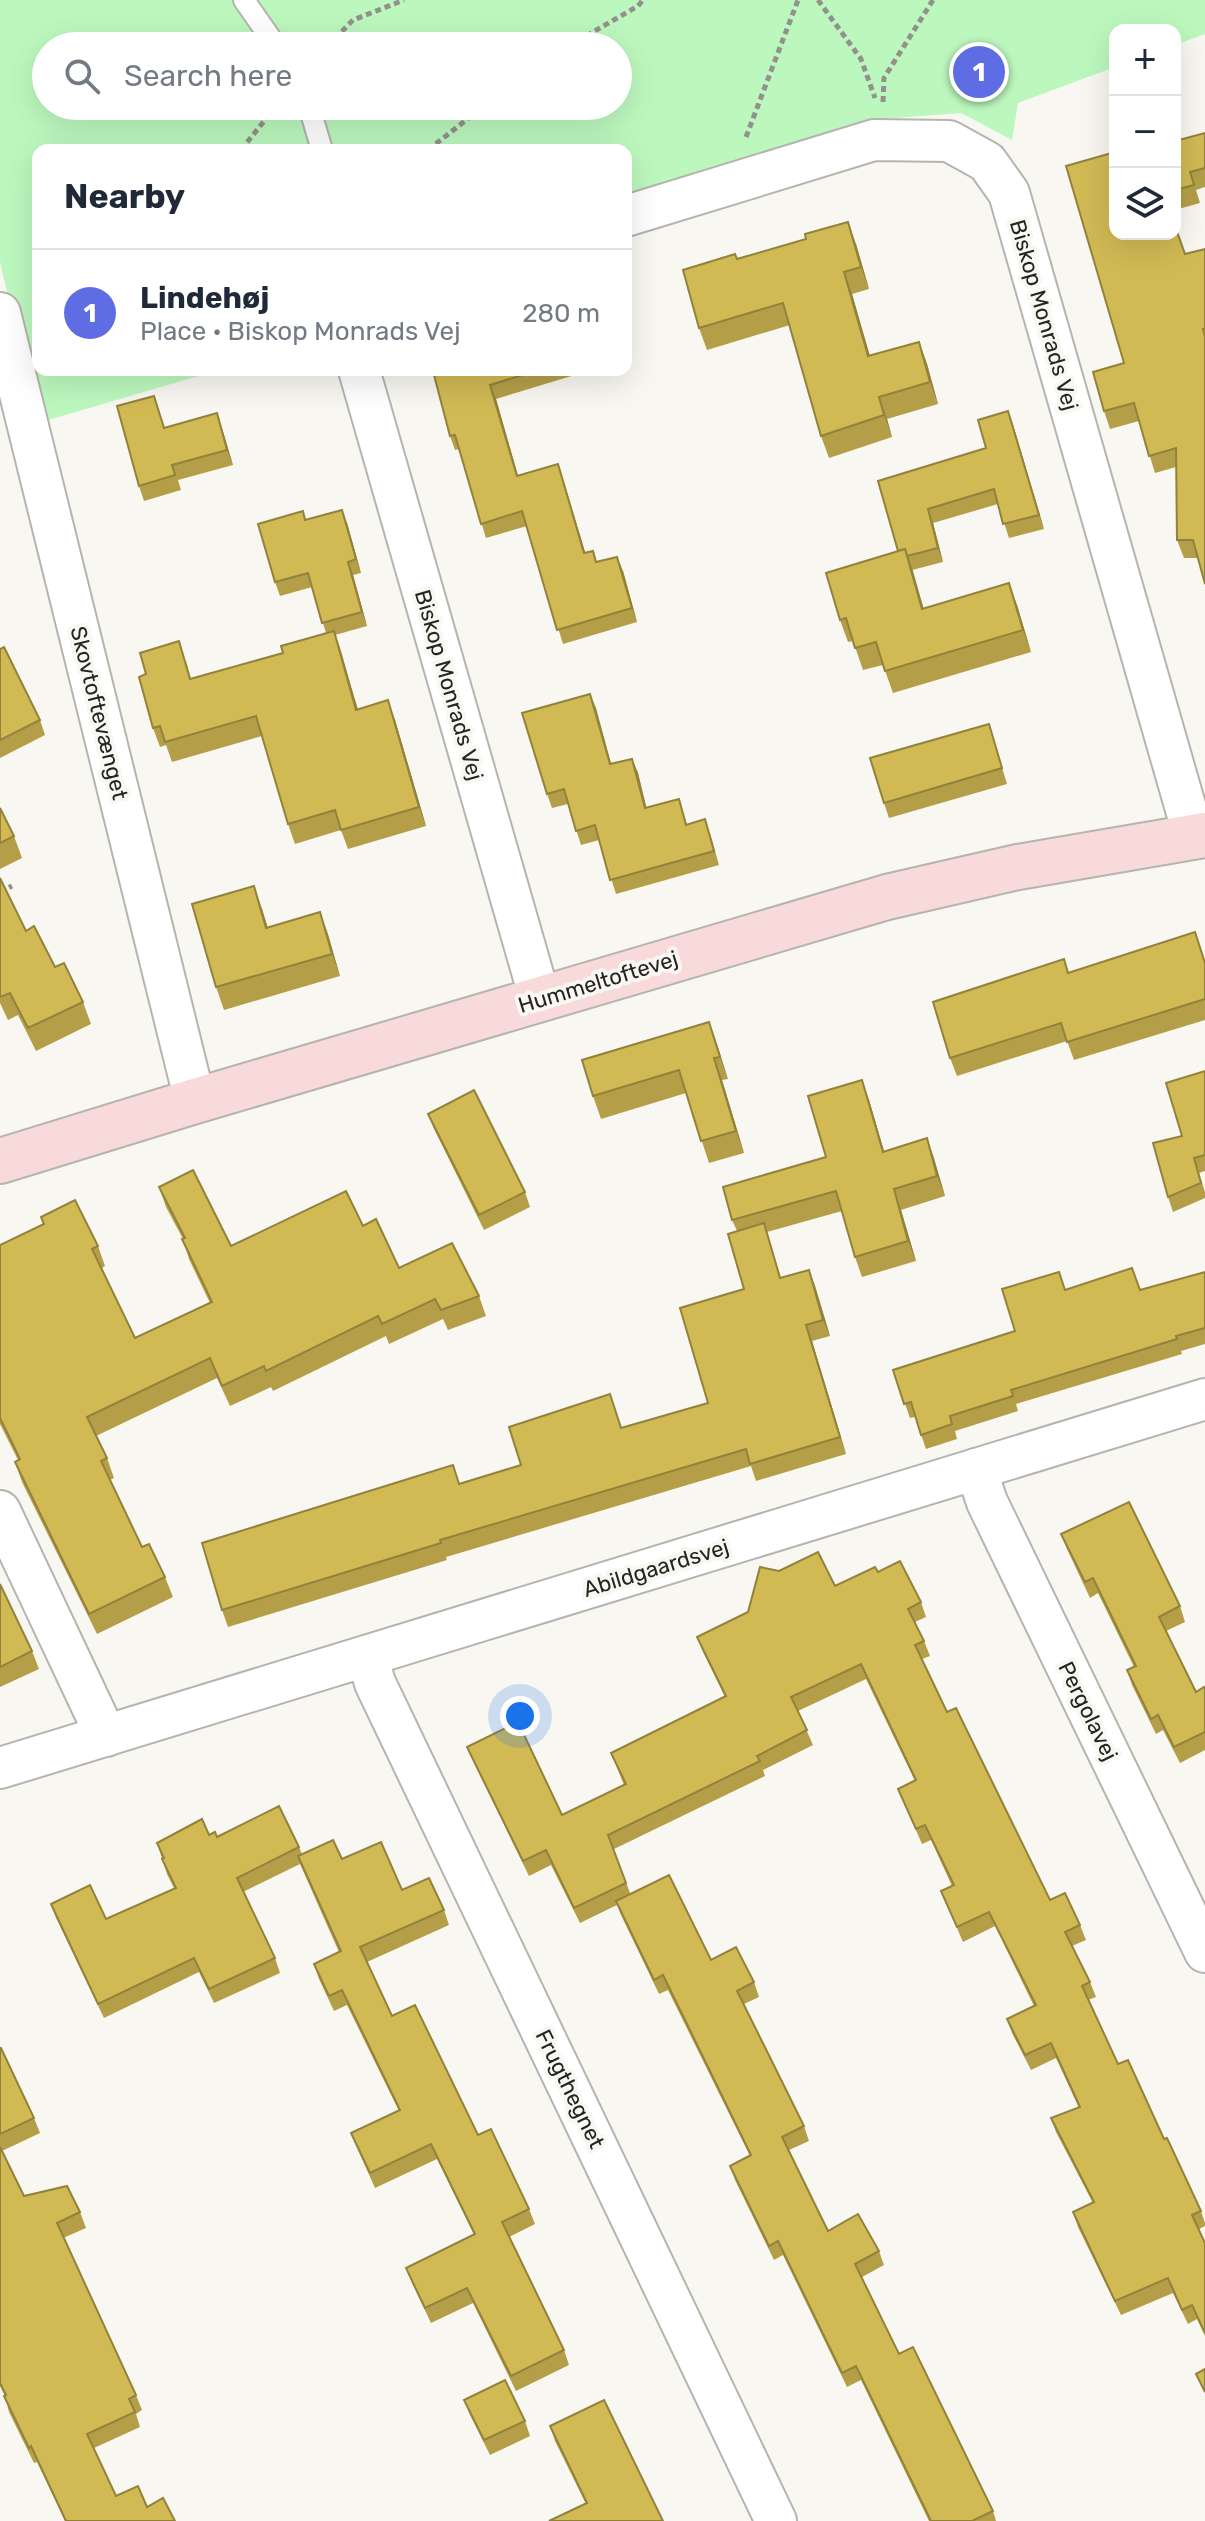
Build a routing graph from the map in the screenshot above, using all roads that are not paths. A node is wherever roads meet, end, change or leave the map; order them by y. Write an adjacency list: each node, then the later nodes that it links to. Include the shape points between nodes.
1 (244, 0): 2 (lane)
2 (266, 32)
3 (313, 120): 4 (lane)
4 (320, 144)
5 (632, 214): 8 (street, Biskop Monrads Vej, via 878,130 949,141 987,162 1009,193)
6 (1, 321): 10 (street, Skovtoftevænget)
7 (361, 376): 9 (street, Biskop Monrads Vej)
8 (1200, 836): 9 (street, Hummeltoftevej, via 1018,867 887,897)
9 (540, 999): 10 (street, Hummeltoftevej)
10 (195, 1101): 11 (street, Hummeltoftevej)
11 (0, 1161)
12 (1205, 1399): 13 (street, Abildgaardsvej)
13 (976, 1469): 15 (street, Abildgaardsvej); 18 (street, Pergolavej, via 987,1502)
14 (0, 1511): 16 (street)
15 (367, 1656): 16 (street, Abildgaardsvej); 19 (street, Frugthegnet, via 375,1683)
16 (106, 1736): 17 (street, Abildgaardsvej)
17 (0, 1768)
18 (1205, 1952)
19 (776, 2521)

